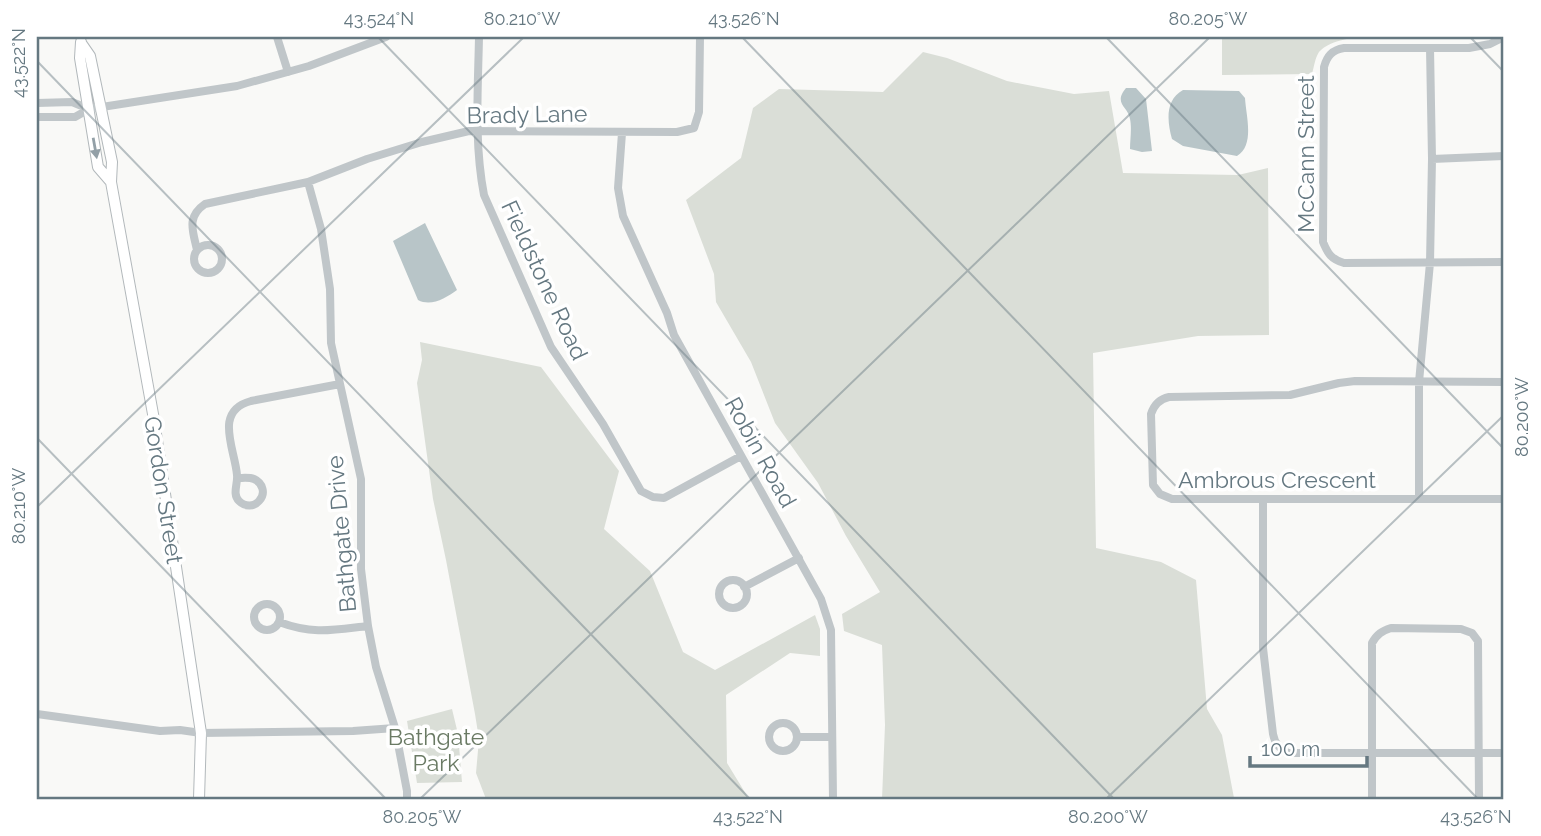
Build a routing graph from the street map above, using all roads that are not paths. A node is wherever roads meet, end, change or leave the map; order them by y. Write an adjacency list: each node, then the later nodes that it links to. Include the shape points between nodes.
1 (277, 37): 8 (street)
2 (386, 37): 8 (street)
3 (479, 37): 13 (street, Fieldstone Road)
4 (700, 37): 14 (street, Brady Lane, via 699,112 694,128)
5 (1504, 37): 7 (street, McCann Street, via 1481,46)
6 (81, 40): 10 (main road, Gordon Street, via 90,56); 11 (main road, Gordon Street)
7 (1430, 48): 16 (street); 21 (street, McCann Street, via 1344,48 1326,58 1323,229 1323,242 1333,260)
8 (288, 72): 10 (street, via 237,86)
9 (37, 103): 11 (street, via 72,102)
10 (102, 108): 11 (street); 17 (main road, Gordon Street)
11 (89, 109): 12 (street, via 75,117); 17 (main road, Gordon Street, one-way to 17, via 99,167)
12 (37, 117)
13 (477, 131): 14 (street, Brady Lane); 18 (street, Brady Lane, via 422,142); 25 (street, Fieldstone Road, via 484,195 551,347 641,491 664,498)
14 (622, 133): 25 (street, Robin Road, via 618,188 622,216 674,335)
15 (1504, 156): 16 (street)
16 (1432, 159): 21 (street)
17 (111, 182): 36 (main road, Gordon Street, via 153,414)
18 (308, 182): 19 (street, Brady Lane, via 200,206 192,220); 24 (street, Bathgate Drive, via 321,229 330,289 331,343)
19 (197, 250)
20 (1504, 262): 21 (street, McCann Street)
21 (1430, 263): 22 (street)
22 (1419, 382): 23 (street, Ambrous Crescent); 27 (street); 28 (street, Ambrous Crescent, via 1347,382 1277,396 1169,397 1156,404 1151,414 1152,479 1160,494 1172,499)
23 (1504, 382)
24 (340, 384): 26 (street, via 239,406 228,428); 33 (street, Bathgate Drive, via 361,479 361,569)
25 (741, 456): 30 (street, Robin Road)
26 (238, 478)
27 (1419, 498): 28 (street, Ambrous Crescent); 29 (street, Ambrous Crescent)
28 (1263, 499): 39 (street, via 1263,648 1275,743 1287,753)
29 (1504, 499)
30 (799, 558): 31 (street); 38 (street, Robin Road, via 831,630)
31 (744, 587)
32 (279, 622): 33 (street, via 311,631)
33 (368, 626): 35 (street, Bathgate Drive)
34 (37, 714): 36 (street)
35 (395, 728): 36 (street); 43 (street, Bathgate Drive)
36 (201, 733): 42 (main road, Gordon Street)
37 (798, 737): 38 (street)
38 (832, 737): 44 (street, Robin Road)
39 (1372, 752): 41 (street); 41 (street, via 1372,643 1376,636 1391,628 1461,629 1478,641); 45 (street)
40 (1504, 753): 41 (street)
41 (1479, 754): 46 (street)
42 (199, 799)
43 (407, 799)
44 (833, 799)
45 (1372, 799)
46 (1479, 799)

